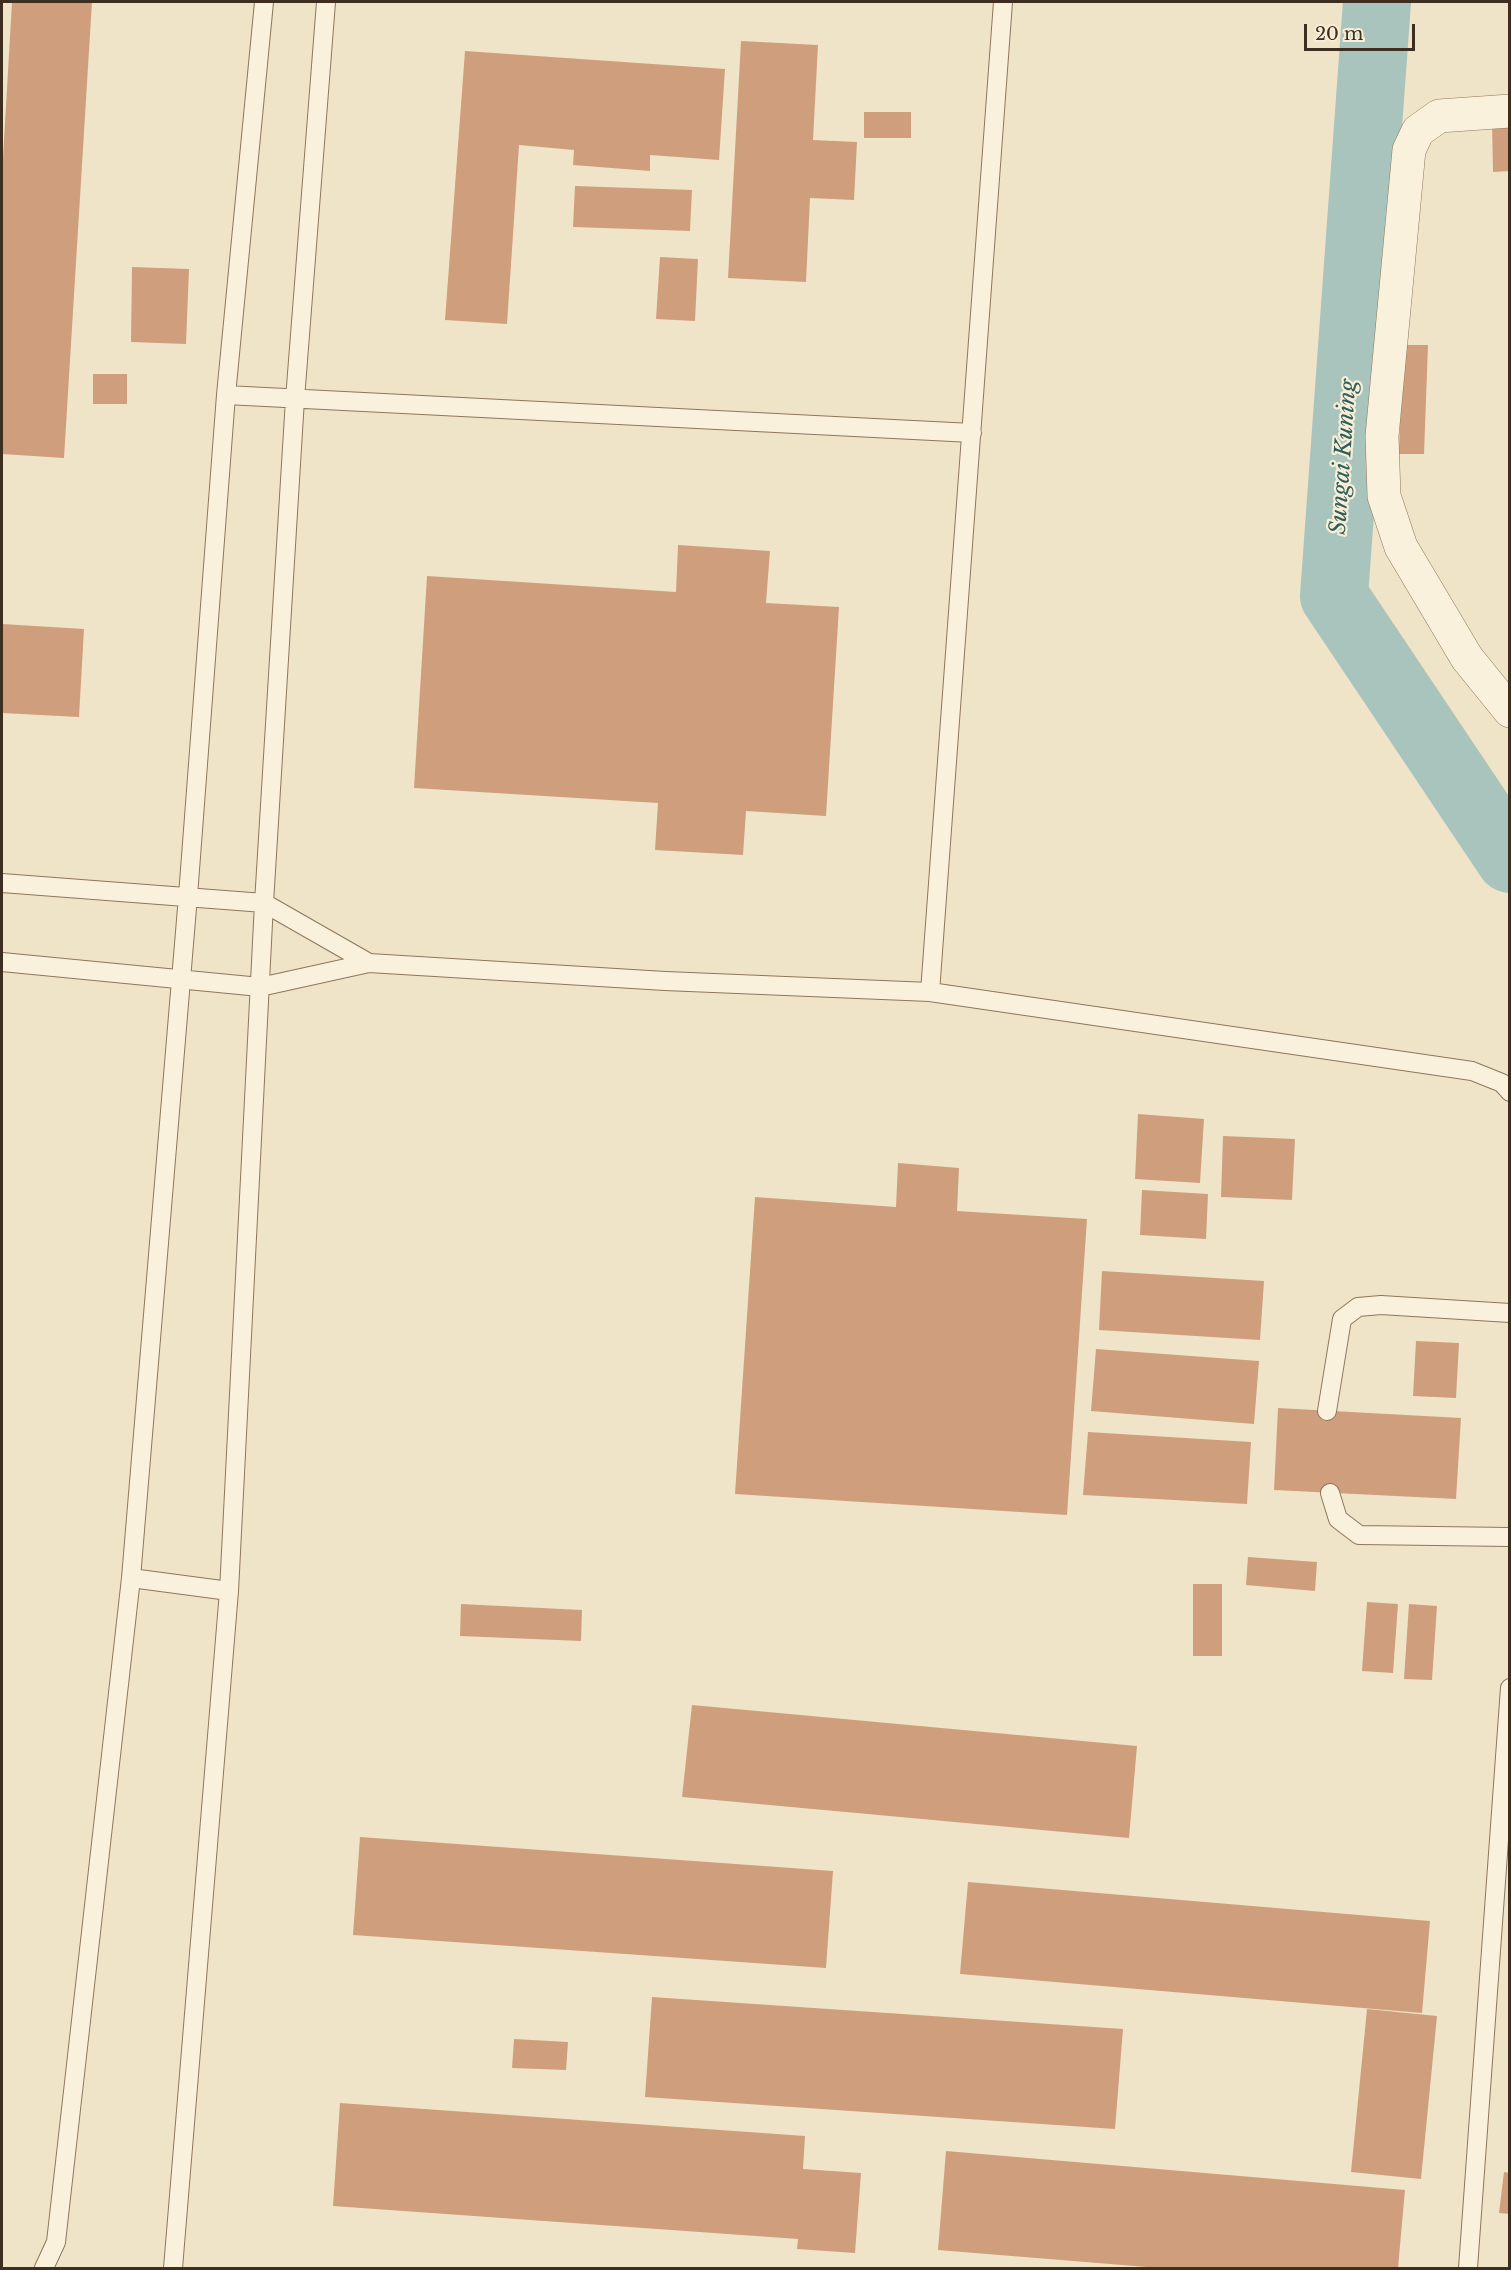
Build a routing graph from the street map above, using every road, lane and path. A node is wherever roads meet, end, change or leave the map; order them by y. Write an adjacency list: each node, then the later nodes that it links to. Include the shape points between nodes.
1 (264, 2): 5 (lane)
2 (326, 2): 6 (lane)
3 (1003, 2): 7 (lane)
4 (1509, 111): 8 (street, via 1439,116 1418,131 1409,150 1382,436 1384,496 1401,547 1467,658)
5 (226, 395): 6 (lane); 10 (lane)
6 (295, 399): 7 (lane); 11 (lane)
7 (972, 433): 16 (lane)
8 (1509, 711)
9 (2, 883): 10 (lane)
10 (188, 896): 11 (lane); 14 (lane)
11 (264, 903): 13 (lane); 15 (lane)
12 (2, 962): 14 (lane)
13 (369, 963): 15 (lane); 16 (lane)
14 (180, 981): 15 (lane); 22 (lane)
15 (260, 987): 23 (lane)
16 (930, 992): 17 (lane, via 1472,1071 1502,1083)
17 (1509, 1092)
18 (1509, 1313): 19 (lane, via 1358,1307 1342,1318)
19 (1327, 1411)
20 (1330, 1493): 21 (lane, via 1338,1519 1359,1535)
21 (1509, 1537)
22 (131, 1578): 23 (lane); 25 (lane, via 56,2242)
23 (229, 1591): 26 (lane)
24 (1509, 1688): 27 (lane)
25 (44, 2268)
26 (172, 2268)
27 (1468, 2268)

